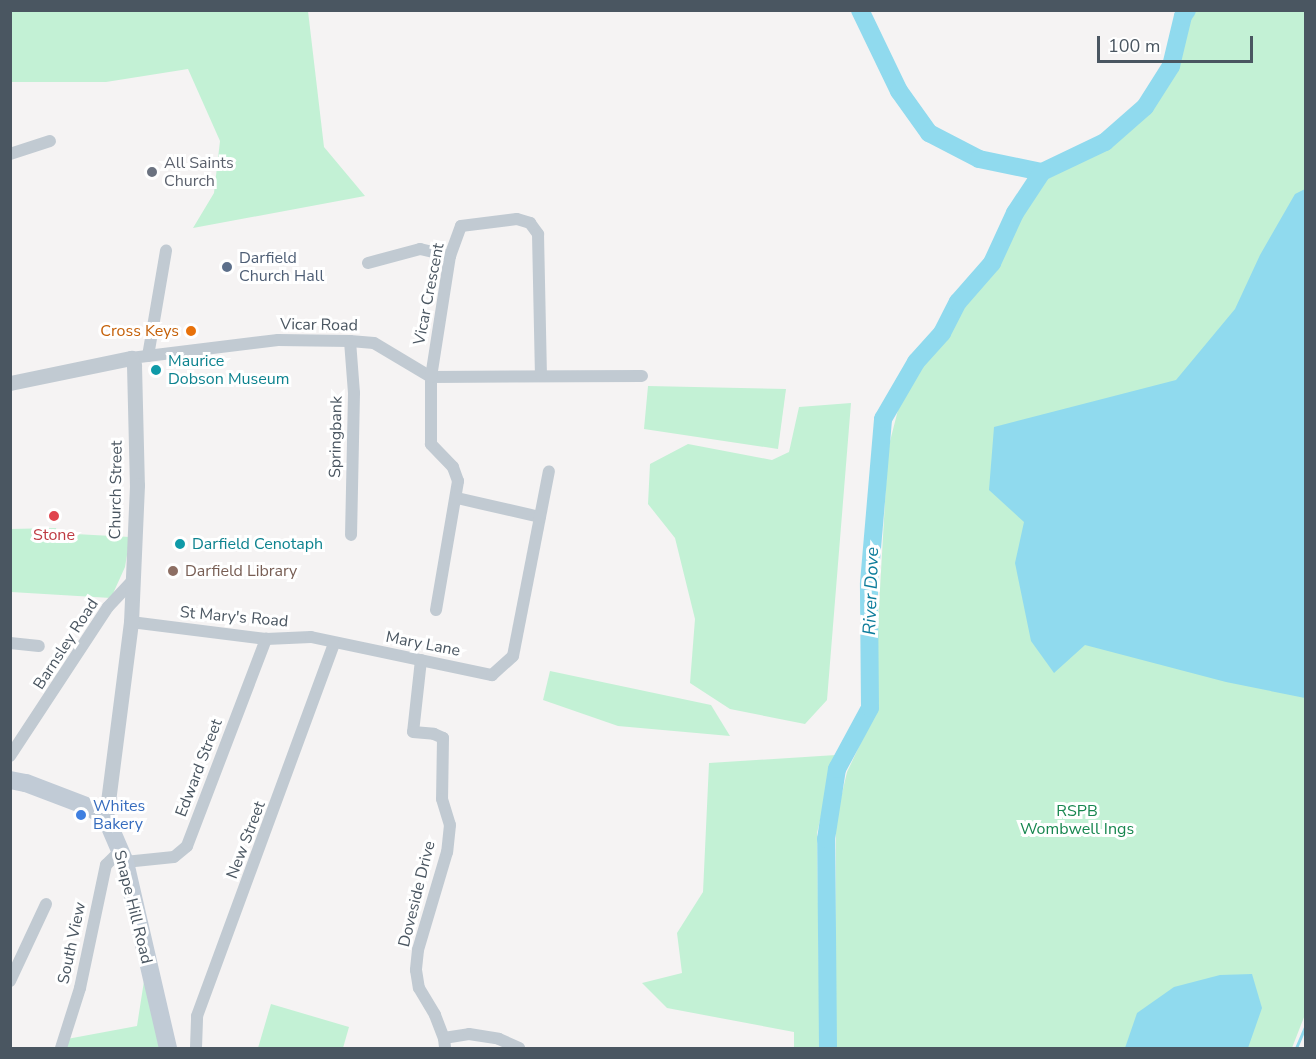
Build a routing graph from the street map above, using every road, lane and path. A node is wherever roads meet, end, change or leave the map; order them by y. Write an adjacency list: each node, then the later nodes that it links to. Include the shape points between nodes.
1 (50, 141): 2 (street)
2 (10, 154)
3 (166, 250): 7 (street)
4 (450, 256): 5 (street, via 420,249); 9 (street, Vicar Crescent, via 461,226 517,219 530,223 538,234); 11 (street, Vicar Crescent)
5 (368, 263)
6 (350, 341): 7 (street, Vicar Road, via 278,340); 11 (street, Vicar Road, via 374,344); 16 (street, Springbank, via 354,393)
7 (148, 356): 8 (street, Vicar Road)
8 (131, 358): 12 (street); 17 (street, Church Street, via 137,485)
9 (541, 375): 10 (street); 11 (street)
10 (642, 376)
11 (431, 377): 14 (street, Vicar Crescent, via 431,444 453,467 458,481)
12 (10, 383)
13 (549, 471): 15 (street)
14 (457, 498): 15 (street); 18 (street, Vicar Crescent)
15 (540, 517): 24 (street, Mary Lane, via 513,656 492,675)
16 (351, 535)
17 (131, 582): 19 (street, Church Street); 25 (street, Barnsley Road, via 108,607)
18 (436, 610)
19 (130, 622): 20 (street, St Mary's Road); 27 (street)
20 (266, 639): 22 (street, St Mary's Road, via 311,638); 28 (street, Edward Street, via 187,846 174,856)
21 (10, 643): 23 (street)
22 (334, 644): 24 (street, Mary Lane); 34 (street, New Street, via 197,1016)
23 (39, 646)
24 (421, 660): 31 (street, Doveside Drive, via 413,732 443,738 442,799 450,825 447,852 418,950 416,970 419,988)
25 (10, 756)
26 (10, 780): 27 (main road, via 89,807)
27 (106, 818): 28 (main road, Snape Hill Road)
28 (123, 856): 32 (street, South View, via 106,865 80,988); 33 (main road, Snape Hill Road)
29 (46, 904): 30 (street)
30 (10, 981)
31 (445, 1043): 35 (street, via 470,1034 499,1039)
32 (61, 1048)
33 (168, 1048)
34 (196, 1048)
35 (519, 1048)

